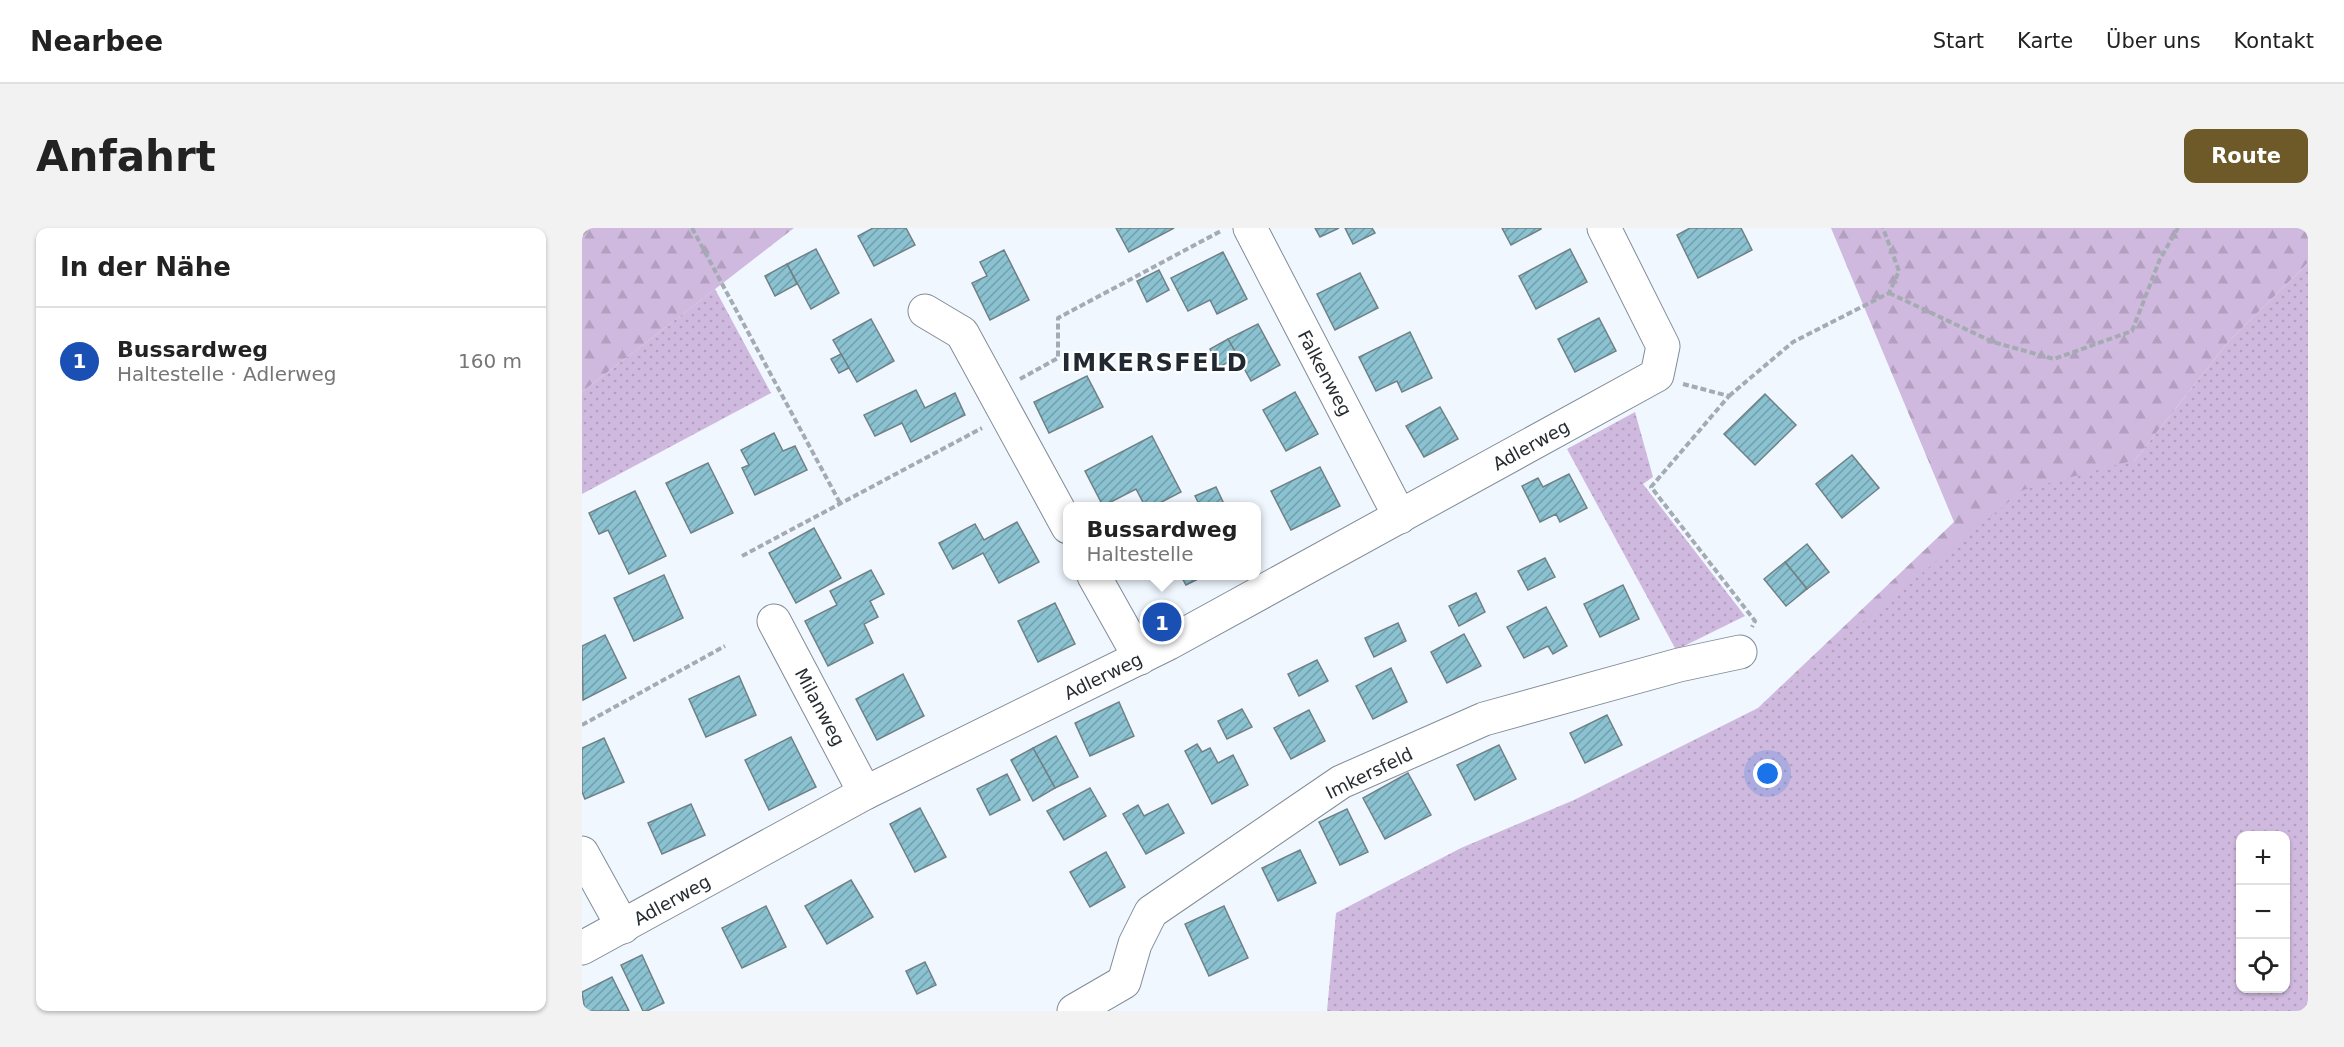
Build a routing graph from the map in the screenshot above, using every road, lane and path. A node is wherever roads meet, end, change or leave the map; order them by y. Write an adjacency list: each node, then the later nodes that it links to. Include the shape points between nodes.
1 (589, 228): 8 (path)
2 (692, 228): 14 (path)
3 (1227, 228): 13 (path, via 1058,318 1058,358)
4 (1250, 228): 15 (street, Falkenweg)
5 (1604, 228): 11 (street)
6 (1883, 228): 9 (path, via 1899,271)
7 (2178, 228): 9 (path, via 2160,259 2132,331 2054,359 1993,342)
8 (582, 234)
9 (1889, 293): 12 (path, via 1792,342)
10 (925, 311): 13 (street, via 962,333)
11 (1660, 361): 12 (path, via 1693,388); 15 (street, Adlerweg)
12 (1729, 396): 21 (path, via 1651,487 1755,621)
13 (999, 404): 14 (path); 16 (street)
14 (840, 503): 17 (path)
15 (1400, 517): 22 (street, Adlerweg)
16 (1063, 518)
17 (742, 556)
18 (1096, 580): 22 (street)
19 (774, 621): 24 (street, Milanweg)
20 (725, 646): 23 (path)
21 (1740, 652): 28 (street, Imkersfeld, via 1679,664 1484,719 1341,782 1151,912 1135,944 1124,982)
22 (1140, 658): 24 (street, Adlerweg)
23 (582, 725)
24 (865, 793): 26 (street, Adlerweg)
25 (582, 853): 26 (street)
26 (623, 927): 27 (street, Adlerweg)
27 (582, 948)
28 (1074, 1011)

